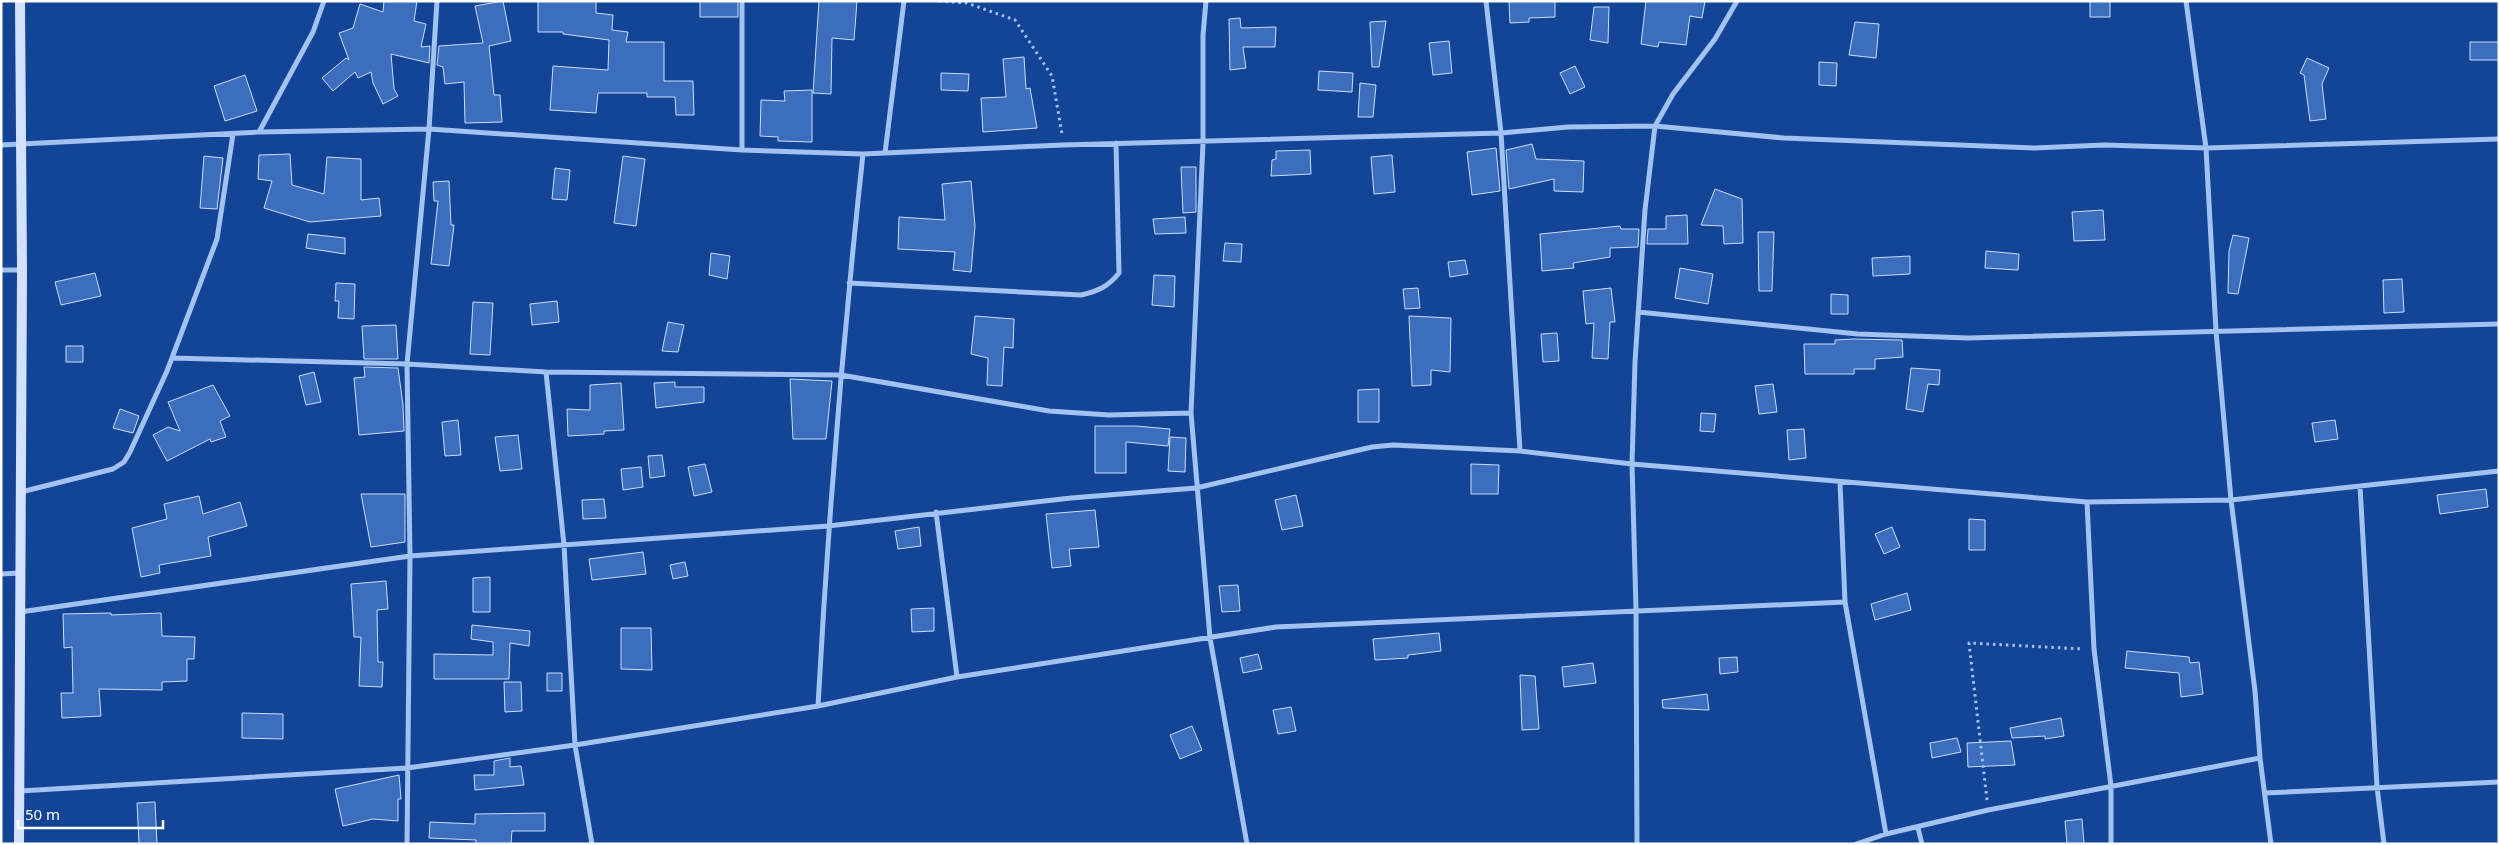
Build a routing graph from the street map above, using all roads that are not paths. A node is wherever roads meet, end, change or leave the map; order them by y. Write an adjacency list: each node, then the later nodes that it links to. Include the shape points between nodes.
1 (20, 1): 19 (main road)
2 (324, 1): 12 (street, via 313,32)
3 (436, 1): 11 (street)
4 (742, 1): 21 (street)
5 (904, 1): 22 (street)
6 (1206, 1): 17 (street)
7 (1486, 1): 13 (street)
8 (1737, 1): 10 (street, via 1715,39 1673,94)
9 (2186, 1): 20 (street)
10 (1656, 126): 13 (street, via 1568,127); 20 (street, via 1784,138 2015,147); 27 (street, via 1645,210)
11 (429, 129): 12 (street); 21 (street); 31 (street)
12 (259, 132): 14 (street)
13 (1501, 133): 17 (street); 35 (street)
14 (233, 134): 19 (street); 30 (street, via 217,239)
15 (2499, 139): 20 (street)
16 (1116, 143): 17 (street); 22 (street); 26 (street, via 1119,273 1109,285 1081,295)
17 (1203, 143): 34 (street)
18 (1, 145): 19 (street)
19 (20, 145): 25 (main road)
20 (2206, 148): 29 (street)
21 (742, 150): 23 (street)
22 (885, 153): 23 (street)
23 (863, 154): 26 (street)
24 (1, 270): 25 (street)
25 (22, 270): 41 (main road)
26 (849, 283): 33 (street)
27 (1638, 312): 29 (street, via 1858,334 1968,338); 36 (street)
28 (2499, 324): 29 (street)
29 (2216, 331): 42 (street)
30 (172, 358): 31 (street); 41 (street, via 124,462 113,469)
31 (407, 364): 32 (street); 47 (street)
32 (546, 372): 33 (street); 46 (street)
33 (841, 376): 34 (street, via 1050,411 1109,415); 45 (street)
34 (1191, 413): 40 (street)
35 (1520, 451): 36 (street); 40 (street, via 1394,445 1372,447)
36 (1632, 464): 38 (street); 51 (street)
37 (2499, 471): 39 (street)
38 (1840, 482): 43 (street); 50 (street)
39 (2360, 486): 42 (street); 61 (street)
40 (1196, 488): 44 (street); 53 (street)
41 (21, 492): 48 (main road)
42 (2231, 500): 43 (street); 57 (street, via 2255,691)
43 (2087, 502): 60 (street, via 2094,649)
44 (936, 512): 45 (street); 54 (street)
45 (828, 526): 46 (street); 55 (street)
46 (564, 545): 47 (street); 56 (street)
47 (410, 556): 52 (street); 58 (street)
48 (20, 573): 49 (street); 52 (main road)
49 (1, 574)
50 (1845, 602): 51 (street); 65 (street)
51 (1636, 609): 53 (street, via 1310,624); 70 (street)
52 (20, 612): 62 (main road)
53 (1210, 638): 54 (street); 69 (street)
54 (957, 677): 55 (street)
55 (818, 706): 56 (street)
56 (575, 745): 58 (street); 68 (street)
57 (2260, 758): 60 (street); 63 (street)
58 (407, 768): 62 (street); 67 (street)
59 (2499, 782): 61 (street)
60 (2111, 786): 64 (street, via 1988,810); 73 (street)
61 (2376, 787): 63 (street); 75 (street)
62 (20, 791): 66 (main road)
63 (2265, 793): 74 (street)
64 (1918, 828): 65 (street); 72 (street)
65 (1886, 834): 71 (street)
66 (19, 844)
67 (407, 844)
68 (592, 844)
69 (1247, 844)
70 (1637, 844)
71 (1856, 844)
72 (1922, 844)
73 (2111, 844)
74 (2271, 844)
75 (2384, 844)

